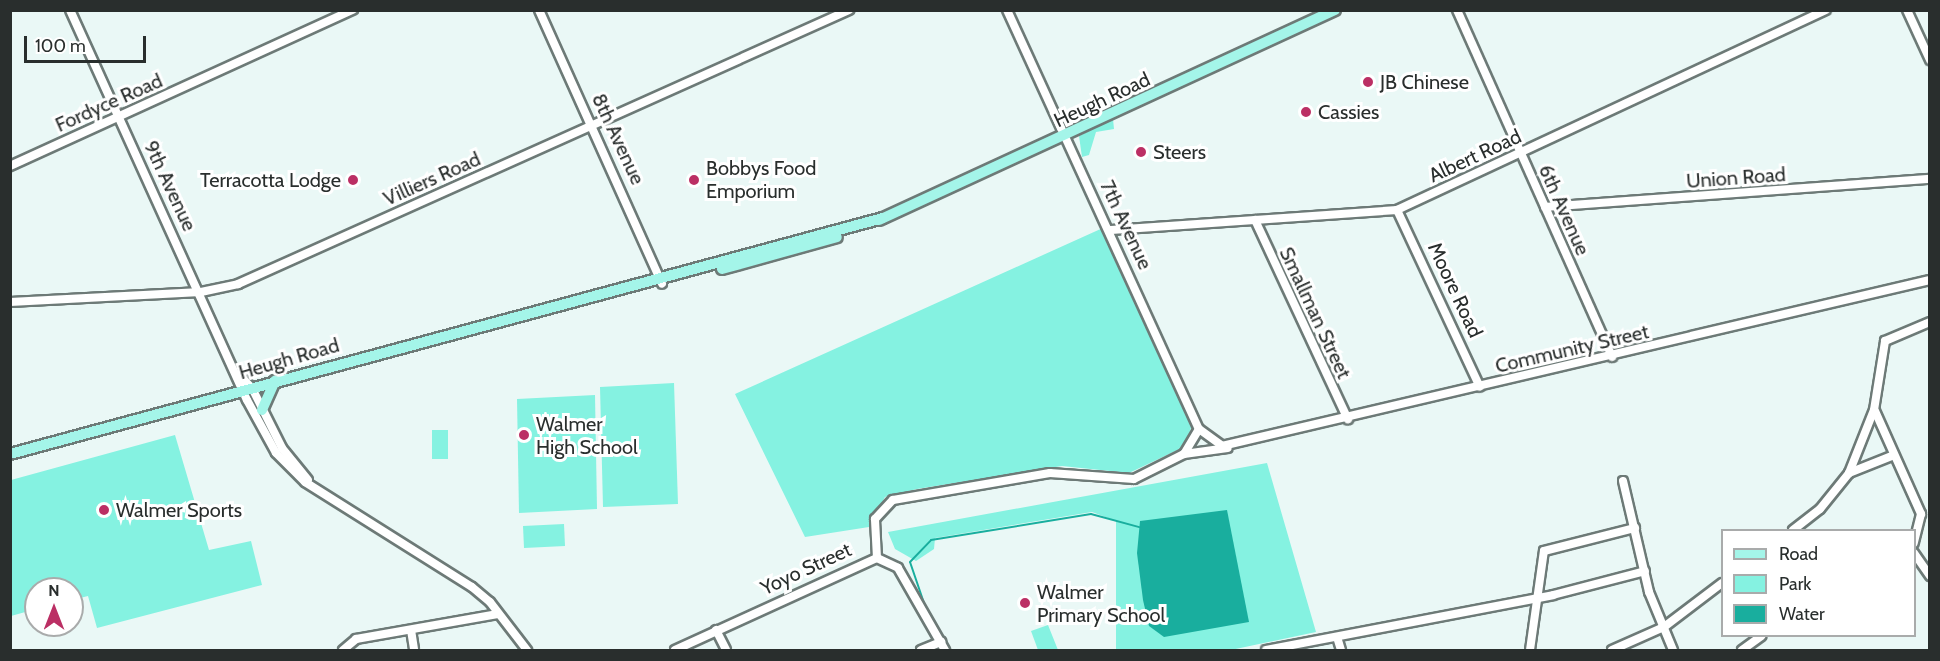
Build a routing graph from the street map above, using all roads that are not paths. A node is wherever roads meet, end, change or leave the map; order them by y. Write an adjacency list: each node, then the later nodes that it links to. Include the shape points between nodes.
1 (70, 10): 11 (street, 9th Avenue)
2 (352, 10): 11 (street, Fordyce Road)
3 (539, 10): 12 (street, 8th Avenue)
4 (849, 10): 12 (street, Villiers Road)
5 (1007, 10): 13 (street, 7th Avenue)
6 (1335, 10): 13 (main road, Heugh Road)
7 (1457, 10): 14 (street, 6th Avenue)
8 (1826, 10): 14 (street, Albert Road)
9 (1907, 10): 10 (street)
10 (1929, 60)
11 (118, 115): 15 (street, Fordyce Road); 23 (street, 9th Avenue)
12 (593, 125): 21 (street, 8th Avenue); 23 (street, Villiers Road, via 238,284)
13 (1067, 137): 20 (street, 7th Avenue); 21 (main road, Heugh Road, via 883,218)
14 (1521, 153): 17 (street, 6th Avenue); 18 (street, Albert Road)
15 (10, 166)
16 (1929, 179): 17 (street, Union Road)
17 (1545, 207): 26 (street, 6th Avenue)
18 (1397, 210): 19 (street, Albert Road); 28 (street, Moore Road)
19 (1255, 220): 20 (street, Albert Road); 32 (street, Smallman Street)
20 (1111, 230): 33 (street, 7th Avenue)
21 (661, 280): 27 (main road, Heugh Road)
22 (1929, 280): 26 (street, Community Street)
23 (201, 292): 24 (street, Villiers Road); 29 (street, 9th Avenue)
24 (10, 302)
25 (1929, 322): 31 (street, via 1886,340)
26 (1612, 357): 28 (street, Community Street)
27 (276, 381): 29 (main road, Heugh Road); 30 (main road)
28 (1480, 387): 32 (street, Community Street)
29 (248, 389): 30 (street, 9th Avenue); 35 (main road, Heugh Road); 40 (street, 9th Avenue, via 276,453)
30 (262, 410): 40 (street, 9th Avenue, via 282,448)
31 (1874, 410): 37 (street); 38 (street)
32 (1348, 419): 34 (street, Community Street)
33 (1199, 429): 34 (street, 7th Avenue); 36 (street)
34 (1226, 447): 36 (street, Community Street)
35 (10, 454)
36 (1184, 454): 45 (street, via 1134,479 1050,473 893,500 875,519)
37 (1894, 455): 38 (street); 43 (street, via 1921,514)
38 (1850, 473): 42 (street, via 1820,509)
39 (1623, 481): 41 (street)
40 (316, 490): 50 (street, 9th Avenue, via 472,587)
41 (1635, 528): 46 (street); 49 (street, via 1544,551)
42 (1795, 529)
43 (1916, 535)
44 (1916, 556): 47 (street)
45 (877, 558): 53 (street, Yoyo Street); 56 (street, Yoyo Street, via 898,568)
46 (1646, 571): 49 (street); 51 (street)
47 (1929, 576)
48 (1721, 584): 51 (street)
49 (1537, 598): 54 (street); 65 (street)
50 (498, 614): 52 (street); 59 (street, 9th Avenue)
51 (1664, 627): 66 (street); 67 (street)
52 (411, 630): 57 (street, via 356,639); 58 (street)
53 (716, 630): 60 (street, Yoyo Street); 61 (street)
54 (1337, 637): 63 (street); 64 (street)
55 (1760, 637): 68 (street)
56 (943, 646): 62 (street)
57 (343, 651)
58 (414, 651)
59 (527, 651)
60 (675, 651)
61 (726, 651)
62 (921, 651)
63 (1266, 651)
64 (1341, 651)
65 (1530, 651)
66 (1612, 651)
67 (1674, 651)
68 (1742, 651)

